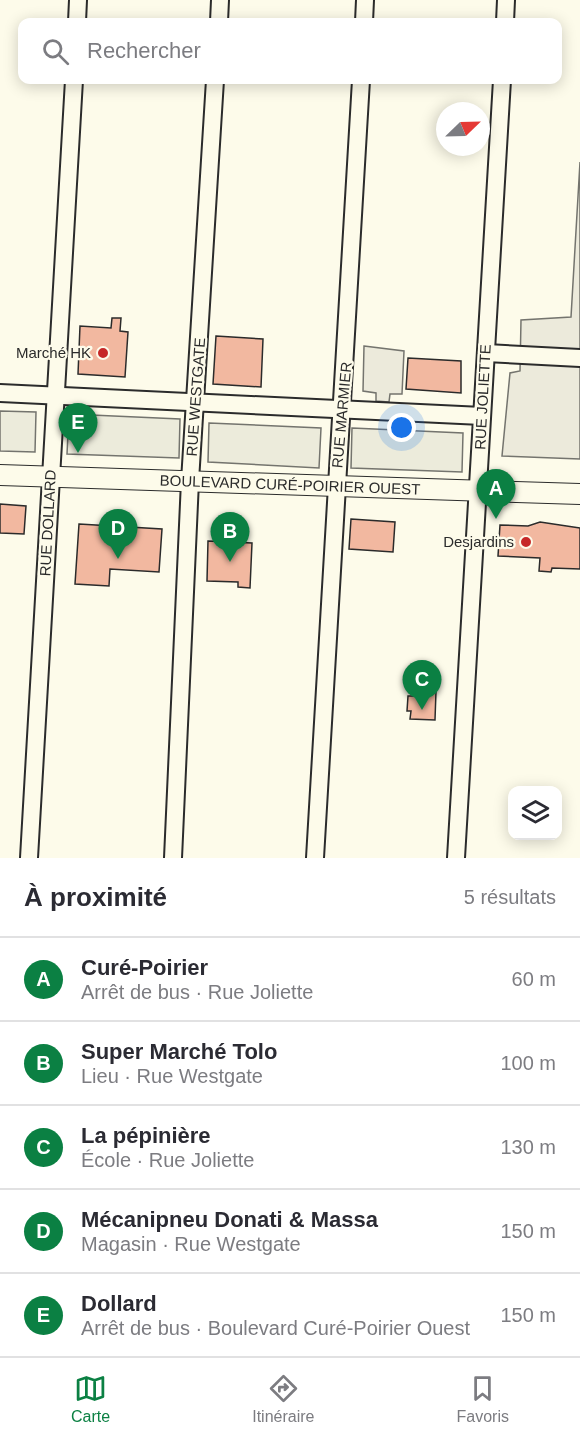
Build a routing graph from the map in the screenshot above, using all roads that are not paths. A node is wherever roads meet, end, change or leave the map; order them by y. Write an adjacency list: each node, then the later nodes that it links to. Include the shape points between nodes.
1 (78, 0): 5 (street)
2 (220, 0): 6 (street)
3 (365, 0): 7 (street)
4 (506, 0): 8 (street)
5 (77, 18)
6 (219, 18)
7 (364, 18)
8 (505, 18)
9 (74, 84): 16 (street, RUE DOLLARD)
10 (215, 84): 17 (street, RUE WESTGATE)
11 (361, 84): 18 (street, RUE MARMIER)
12 (502, 84): 13 (street, RUE JOLIETTE)
13 (486, 353): 14 (street); 19 (street, RUE JOLIETTE)
14 (580, 358)
15 (0, 393): 16 (street)
16 (56, 395): 17 (street); 21 (street, RUE DOLLARD)
17 (195, 402): 18 (street); 22 (street, RUE WESTGATE)
18 (344, 410): 19 (street); 23 (street, RUE MARMIER)
19 (482, 416): 24 (street, RUE JOLIETTE)
20 (0, 475): 21 (main road, BOULEVARD CURÉ-POIRIER OUEST)
21 (51, 477): 22 (main road, BOULEVARD CURÉ-POIRIER OUEST); 26 (street, RUE DOLLARD)
22 (190, 481): 23 (main road, BOULEVARD CURÉ-POIRIER OUEST); 27 (street, RUE WESTGATE)
23 (336, 486): 24 (main road, BOULEVARD CURÉ-POIRIER OUEST); 28 (street, RUE MARMIER)
24 (478, 491): 25 (main road, BOULEVARD CURÉ-POIRIER OUEST); 29 (street, RUE JOLIETTE)
25 (580, 494)
26 (29, 858)
27 (173, 858)
28 (315, 858)
29 (456, 858)

